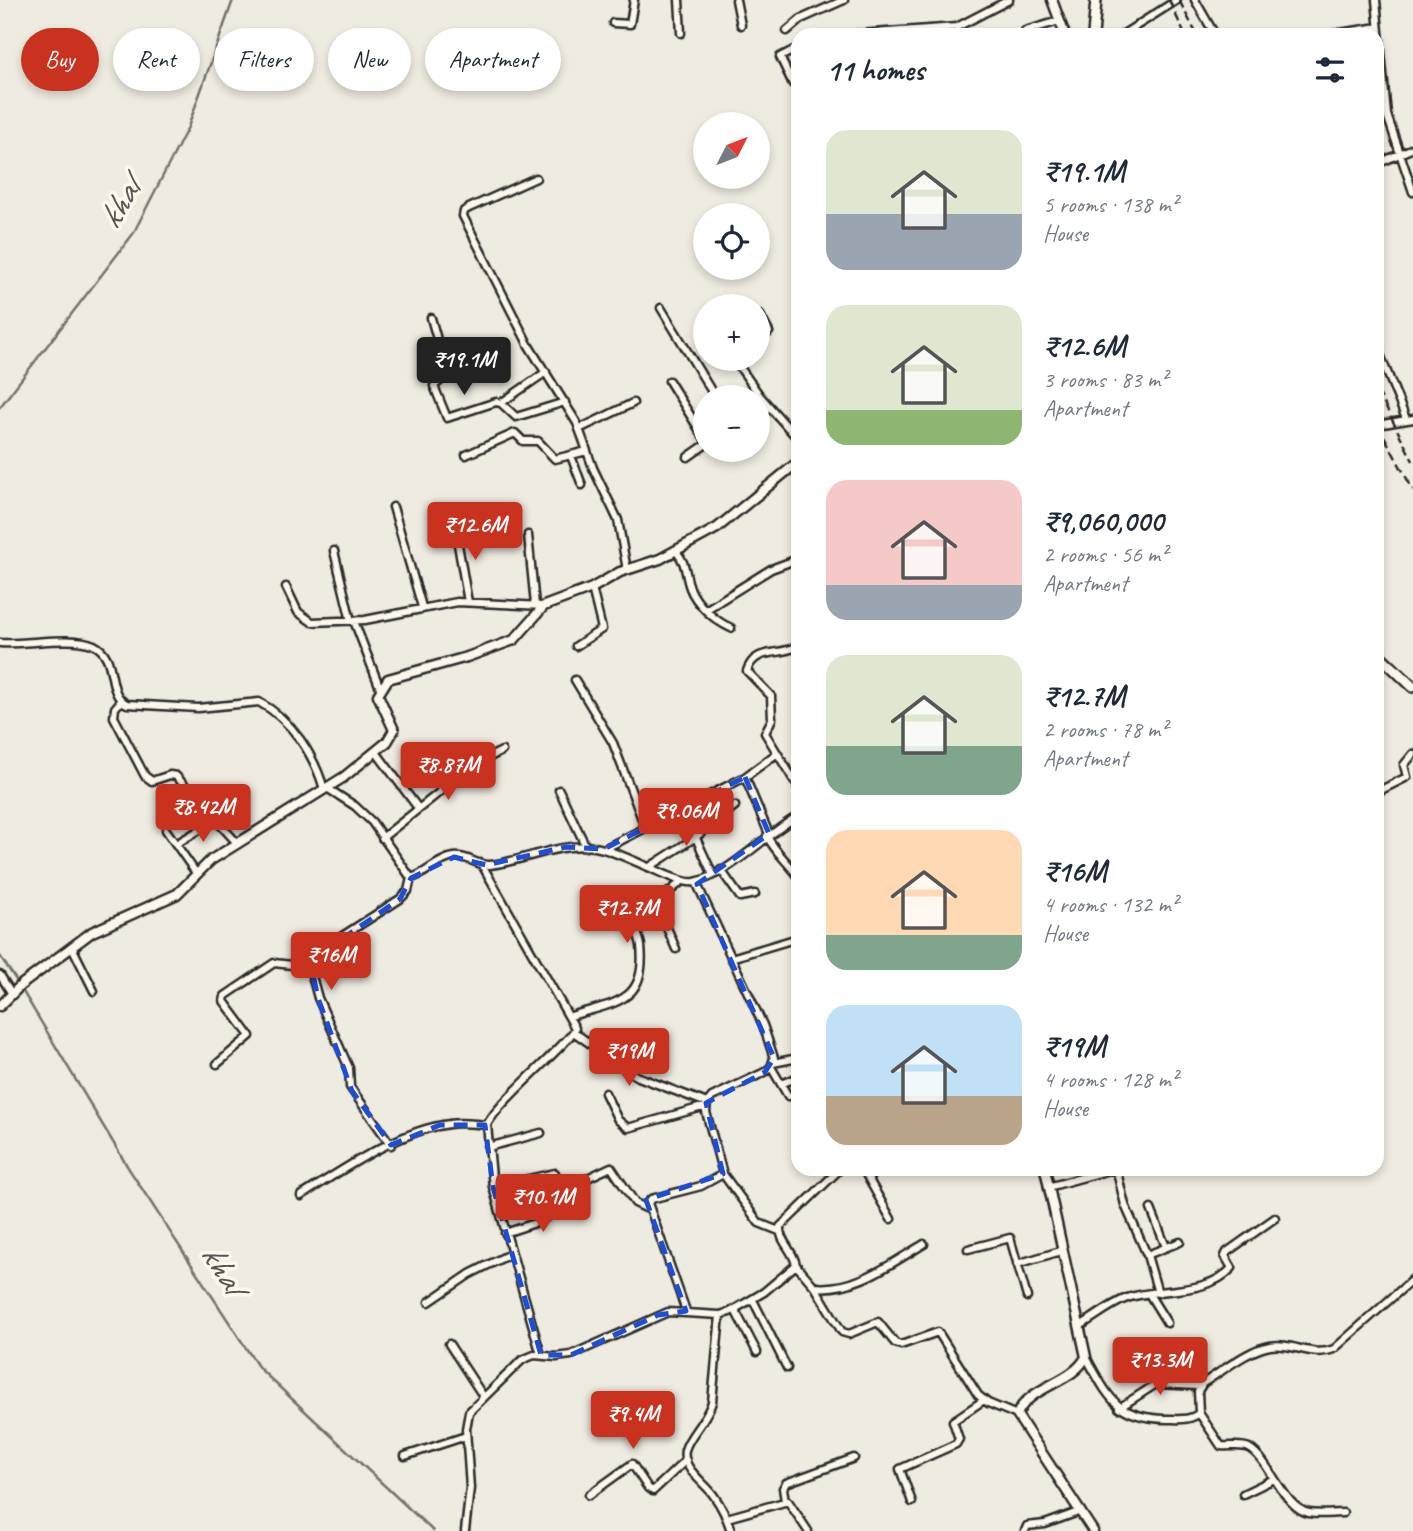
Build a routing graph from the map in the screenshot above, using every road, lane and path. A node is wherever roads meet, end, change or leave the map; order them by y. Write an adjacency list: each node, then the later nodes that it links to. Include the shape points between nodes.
1 (634, 0): 12 (street, via 630,24)
2 (679, 0): 25 (street)
3 (736, 0): 13 (street)
4 (844, 0): 15 (street)
5 (1009, 0): 17 (street, via 964,25)
6 (1052, 0): 11 (street)
7 (1096, 0): 20 (main road)
8 (1177, 0): 21 (street)
9 (1195, 0): 22 (street)
10 (1376, 0): 14 (street)
11 (1059, 21): 18 (street); 19 (street)
12 (612, 23)
13 (741, 25)
14 (1378, 27): 23 (street)
15 (791, 28)
16 (791, 28): 24 (street)
17 (942, 28)
18 (1035, 28)
19 (1062, 28)
20 (1094, 28)
21 (1133, 28)
22 (1211, 28)
23 (1372, 28)
24 (788, 31)
25 (681, 33)
26 (791, 52): 27 (street, via 780,57)
27 (791, 80)
28 (1384, 88): 30 (street)
29 (1413, 148): 30 (street)
30 (1399, 153): 31 (street); 33 (street)
31 (1384, 160)
32 (536, 178): 37 (street, via 491,196 463,214)
33 (1413, 192)
34 (660, 308): 39 (street)
35 (431, 318): 41 (street, via 447,375 434,386 445,417)
36 (1384, 362): 44 (street)
37 (546, 372): 40 (street); 41 (street)
38 (669, 381): 45 (street)
39 (708, 385)
40 (565, 402): 41 (street, via 516,417); 47 (street)
41 (501, 403)
42 (633, 403): 47 (street)
43 (770, 408): 48 (street)
44 (1409, 419): 46 (street)
45 (693, 420)
46 (1384, 424)
47 (579, 429): 49 (street)
48 (791, 431)
49 (587, 451): 52 (street); 62 (street, via 618,520)
50 (693, 453): 53 (street)
51 (466, 455): 52 (street, via 515,433 523,441 538,441 555,459)
52 (571, 456): 55 (street)
53 (688, 457)
54 (791, 468): 60 (street, via 736,515)
55 (582, 485)
56 (393, 507): 67 (street)
57 (455, 527): 65 (street)
58 (528, 535): 66 (street)
59 (334, 551): 69 (street)
60 (676, 551): 62 (street); 68 (street, via 686,565 690,589)
61 (791, 562): 68 (street)
62 (626, 570): 64 (street)
63 (286, 587): 69 (street, via 307,621)
64 (592, 588): 66 (street); 72 (street, via 602,629)
65 (468, 602): 66 (street); 67 (street)
66 (540, 606): 77 (street, via 524,631 507,643 388,679)
67 (422, 607): 69 (street)
68 (707, 609): 70 (street)
69 (353, 621): 77 (street)
70 (731, 628)
71 (0, 643): 78 (street, via 74,641 94,645 108,657)
72 (576, 646)
73 (791, 650): 81 (street, via 762,653 747,668 771,696 772,719 765,732)
74 (1384, 660): 76 (main road)
75 (575, 680): 93 (street, via 607,731)
76 (1413, 687)
77 (380, 688): 79 (street, via 379,700 394,733)
78 (121, 701): 85 (street, via 198,708 260,702 305,745); 91 (street, via 114,717 145,776 152,780 176,776)
79 (376, 751): 85 (street); 89 (street)
80 (502, 751): 89 (street, via 448,778 441,791)
81 (776, 754): 83 (street); 84 (street)
82 (1413, 754): 86 (street, via 1405,765 1407,777)
83 (791, 776)
84 (745, 777): 90 (street); 95 (street)
85 (326, 788): 97 (street, via 364,814); 99 (street)
86 (1384, 788)
87 (559, 790): 100 (street)
88 (735, 806): 96 (street)
89 (418, 808): 97 (street)
90 (684, 810): 93 (street); 96 (street)
91 (216, 820): 98 (street); 99 (street)
92 (791, 820): 95 (street)
93 (645, 827): 101 (street)
94 (166, 830): 98 (street)
95 (768, 835): 104 (street, via 775,852); 105 (street)
96 (696, 837): 103 (street); 107 (street)
97 (382, 838): 108 (street)
98 (176, 844): 106 (street)
99 (238, 844): 106 (street)
100 (586, 847): 101 (street); 102 (street)
101 (604, 849): 103 (street)
102 (481, 863): 108 (street, via 454,857); 122 (street)
103 (651, 866): 110 (street)
104 (791, 867)
105 (721, 870): 107 (street); 111 (street, via 737,895)
106 (197, 873): 114 (street, via 177,894 102,925)
107 (713, 875): 109 (street)
108 (411, 878): 117 (street, via 408,891 396,902)
109 (696, 882): 110 (street); 116 (street)
110 (680, 883): 112 (street)
111 (755, 894)
112 (656, 902): 115 (street); 122 (street, via 633,922 641,949 641,978 636,990 625,999)
113 (791, 940): 116 (street)
114 (72, 947): 119 (street); 120 (street)
115 (676, 949)
116 (731, 958): 126 (street, via 763,1025)
117 (310, 961): 125 (street, via 274,963 225,996 250,1035); 134 (street, via 318,998 349,1068 350,1087)
118 (0, 975): 120 (street)
119 (94, 991)
120 (12, 994): 121 (street)
121 (0, 1006)
122 (570, 1016): 123 (street)
123 (575, 1033): 131 (street, via 636,1076); 132 (street, via 527,1077)
124 (791, 1060): 126 (street)
125 (217, 1064)
126 (772, 1065): 128 (street); 131 (street)
127 (791, 1080): 128 (street)
128 (780, 1084): 130 (street)
129 (605, 1093): 131 (street, via 618,1120 628,1128)
130 (791, 1096)
131 (707, 1104): 137 (street)
132 (487, 1125): 134 (street, via 440,1125); 135 (street)
133 (541, 1133): 135 (street)
134 (391, 1145): 146 (street)
135 (488, 1147): 144 (street)
136 (555, 1173): 144 (street)
137 (723, 1174): 150 (street, via 701,1186 651,1199); 154 (street, via 759,1223)
138 (833, 1176): 154 (street)
139 (867, 1176): 153 (street)
140 (1046, 1176): 145 (street)
141 (1091, 1176): 145 (street)
142 (1117, 1176): 162 (street)
143 (577, 1183): 150 (street, via 610,1167 635,1203)
144 (493, 1187): 151 (street)
145 (1048, 1187): 160 (street)
146 (301, 1196)
147 (540, 1199): 151 (street)
148 (565, 1206): 155 (street, via 538,1222)
149 (1151, 1209): 158 (street)
150 (650, 1210): 173 (street)
151 (500, 1212): 155 (street)
152 (1275, 1218): 167 (street, via 1227,1252 1232,1268 1221,1278)
153 (891, 1219)
154 (779, 1231): 164 (street)
155 (505, 1233): 161 (street)
156 (1180, 1242): 158 (street)
157 (924, 1244): 166 (street, via 855,1283)
158 (1166, 1248): 162 (street)
159 (968, 1249): 163 (street, via 1007,1237 1013,1242)
160 (1061, 1251): 163 (street); 176 (street)
161 (510, 1254): 171 (street); 179 (street)
162 (1147, 1255): 167 (street)
163 (1017, 1264): 169 (street)
164 (796, 1265): 166 (street); 170 (street)
165 (1413, 1279): 182 (street, via 1334,1349 1319,1353 1271,1346)
166 (815, 1287): 184 (street, via 845,1334 875,1321 897,1344 940,1333 969,1384)
167 (1158, 1293): 168 (street)
168 (1149, 1294): 175 (street); 176 (street, via 1124,1299)
169 (1027, 1297)
170 (753, 1300): 172 (street); 181 (street)
171 (429, 1302)
172 (735, 1310): 174 (street); 178 (street)
173 (686, 1311): 174 (street); 179 (street, via 658,1315 571,1355)
174 (720, 1315): 191 (street, via 712,1402 688,1444)
175 (1167, 1323)
176 (1080, 1326): 180 (street)
177 (449, 1344): 183 (street)
178 (757, 1352)
179 (541, 1355): 183 (street, via 522,1360)
180 (1086, 1357): 185 (street); 187 (street, via 1076,1369 1026,1401)
181 (787, 1368)
182 (1200, 1386): 185 (street, via 1156,1384); 186 (street)
183 (483, 1396): 188 (street, via 469,1412)
184 (984, 1400): 187 (street); 196 (street, via 953,1421 959,1439 956,1444 900,1469)
185 (1119, 1408): 186 (street, via 1145,1419 1180,1420)
186 (1199, 1413): 192 (street, via 1217,1442 1251,1450)
187 (1017, 1415): 197 (street)
188 (466, 1436): 189 (street); 201 (street, via 470,1488)
189 (405, 1456)
190 (854, 1458): 195 (street, via 786,1483)
191 (686, 1460): 194 (street, via 653,1491 632,1464); 199 (street)
192 (1274, 1479): 193 (street); 198 (street, via 1305,1512)
193 (1242, 1494)
194 (589, 1495)
195 (785, 1501): 199 (street); 203 (street)
196 (912, 1502)
197 (1081, 1511): 200 (street); 205 (street)
198 (1343, 1513)
199 (727, 1518): 202 (street)
200 (1047, 1528): 204 (street, via 1027,1526)
201 (466, 1531)
202 (731, 1531)
203 (808, 1531)
204 (1025, 1531)
205 (1093, 1531)

